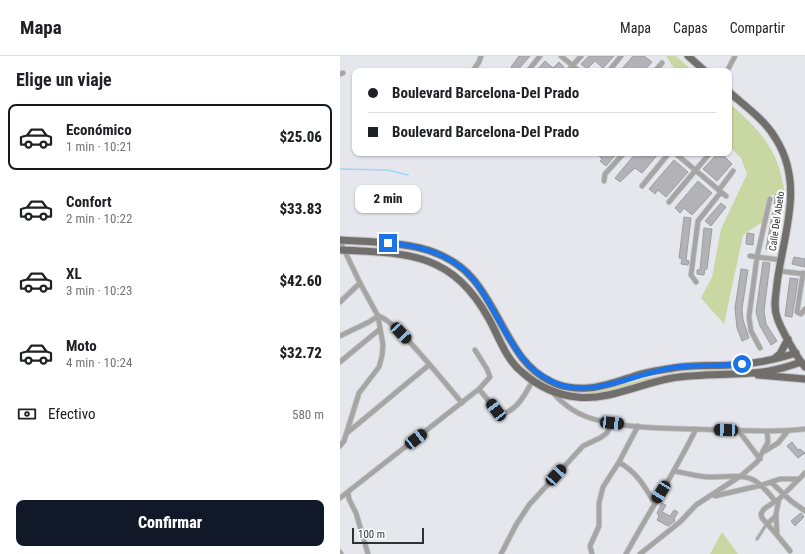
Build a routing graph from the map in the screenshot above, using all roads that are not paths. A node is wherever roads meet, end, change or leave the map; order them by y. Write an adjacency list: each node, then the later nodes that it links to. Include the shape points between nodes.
1 (481, 56): 10 (street)
2 (540, 56): 11 (street)
3 (561, 56): 9 (street)
4 (581, 56): 9 (street)
5 (621, 56): 14 (street)
6 (688, 56): 16 (main road)
7 (735, 56): 17 (street)
8 (662, 63): 15 (street)
9 (572, 65): 12 (street); 13 (street)
10 (475, 68)
11 (530, 68)
12 (570, 68)
13 (576, 68)
14 (611, 68)
15 (658, 68)
16 (702, 68)
17 (729, 68)
18 (732, 95): 35 (main road, Calle Del Abeto, via 765,123 776,138 790,174 792,194)
19 (621, 156): 25 (street, via 605,174)
20 (667, 156): 26 (street)
21 (678, 156): 23 (street)
22 (708, 156): 23 (street)
23 (696, 171): 27 (street); 30 (street)
24 (733, 171): 27 (street)
25 (604, 181)
26 (642, 186)
27 (720, 191): 28 (street); 38 (street, via 698,221 691,275)
28 (726, 196)
29 (770, 200): 34 (street)
30 (669, 202)
31 (340, 240): 32 (street); 46 (main road, via 410,245 428,250 456,264 472,278 482,292)
32 (342, 250): 39 (street); 47 (main road, via 398,254 436,264 467,287 480,302)
33 (750, 256): 34 (street)
34 (758, 257): 35 (street); 48 (street, via 749,317 751,331)
35 (781, 260): 36 (main road, Calle Del Abeto)
36 (778, 271): 37 (street); 45 (main road, Calle Del Abeto, via 776,317)
37 (804, 274): 41 (street, via 797,312 801,314)
38 (696, 282)
39 (360, 283): 40 (street); 42 (street)
40 (340, 302)
41 (805, 309)
42 (378, 316): 43 (street); 44 (street); 53 (street, via 393,325)
43 (380, 329): 52 (street); 68 (street, via 383,345 379,367 359,393)
44 (340, 336)
45 (788, 339): 50 (main road, Calle Del Abeto); 51 (main road, via 780,354)
46 (512, 344): 47 (main road); 51 (main road, via 525,362 551,382 587,388 604,386 643,373 675,368)
47 (503, 346): 57 (main road, via 522,373)
48 (760, 348)
49 (475, 350): 58 (street, via 490,377)
50 (796, 353): 51 (main road); 54 (main road, Calle Del Abeto)
51 (770, 360)
52 (340, 362)
53 (429, 365): 60 (street); 68 (street)
54 (803, 365): 55 (main road)
55 (750, 373): 56 (main road); 59 (main road, via 672,378 595,398)
56 (805, 379)
57 (533, 380): 58 (street, via 519,403 503,414 496,410); 59 (main road)
58 (480, 389): 60 (street)
59 (552, 391): 61 (street, via 566,406 586,416)
60 (462, 403): 79 (street)
61 (612, 423): 62 (street); 92 (street, via 604,436 583,446 529,505)
62 (638, 426): 63 (street); 72 (street)
63 (696, 429): 64 (street); 73 (street)
64 (738, 430): 66 (street); 71 (street)
65 (805, 430): 67 (street)
66 (768, 431): 67 (street); 70 (street, via 768,442)
67 (787, 432): 70 (street, via 778,443)
68 (347, 433): 69 (street)
69 (340, 446)
70 (764, 451): 71 (street)
71 (760, 459): 75 (street)
72 (619, 462): 84 (street, via 639,478); 93 (street, via 603,487 598,526 590,546)
73 (674, 471): 75 (street, via 700,476); 84 (street)
74 (805, 473): 76 (street)
75 (742, 475): 78 (street); 81 (street)
76 (798, 479): 77 (street); 80 (street)
77 (771, 482): 78 (street); 80 (street)
78 (762, 485): 81 (street); 83 (street)
79 (348, 492): 82 (street); 91 (street)
80 (784, 494): 83 (street); 85 (street)
81 (711, 497): 95 (street, via 696,505 680,522)
82 (340, 498)
83 (777, 500): 86 (street); 87 (street, via 761,514)
84 (654, 502): 94 (street)
85 (805, 511)
86 (776, 516): 87 (street); 88 (street)
87 (767, 524): 88 (street); 89 (lane)
88 (777, 535): 90 (street)
89 (757, 539)
90 (790, 551)
91 (368, 554)
92 (501, 554)
93 (592, 554)
94 (626, 554)
95 (640, 554)

